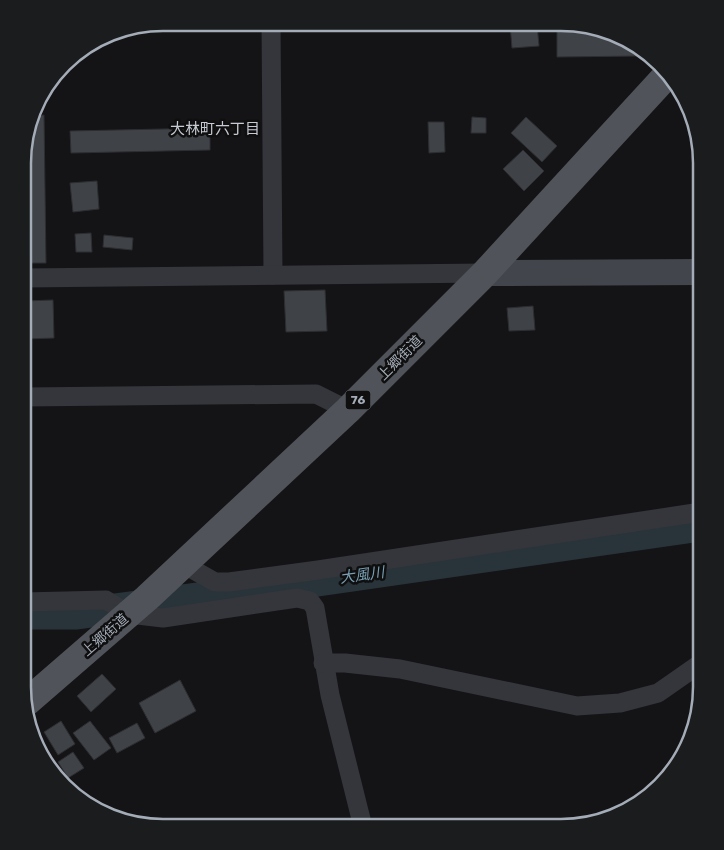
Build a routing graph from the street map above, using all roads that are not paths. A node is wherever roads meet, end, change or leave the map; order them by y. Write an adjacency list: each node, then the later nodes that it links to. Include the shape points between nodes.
1 (271, 31): 5 (street)
2 (662, 80): 4 (main road, 上郷街道 / 76)
3 (693, 272): 4 (street)
4 (485, 273): 5 (street); 8 (main road, 上郷街道 / 76)
5 (273, 275): 6 (street)
6 (31, 278)
7 (31, 396): 8 (street, via 316,394)
8 (348, 410): 10 (main road, 上郷街道 / 76)
9 (692, 513): 10 (street, via 230,582 215,582)
10 (183, 564): 12 (main road, 上郷街道 / 76)
11 (31, 602): 12 (street, via 106,600)
12 (129, 614): 13 (street, via 163,618 297,598 310,601 315,608); 15 (main road, 上郷街道 / 76)
13 (323, 663): 14 (street, via 400,669 577,706 620,703 658,693); 16 (street)
14 (692, 669)
15 (32, 698)
16 (361, 818)

